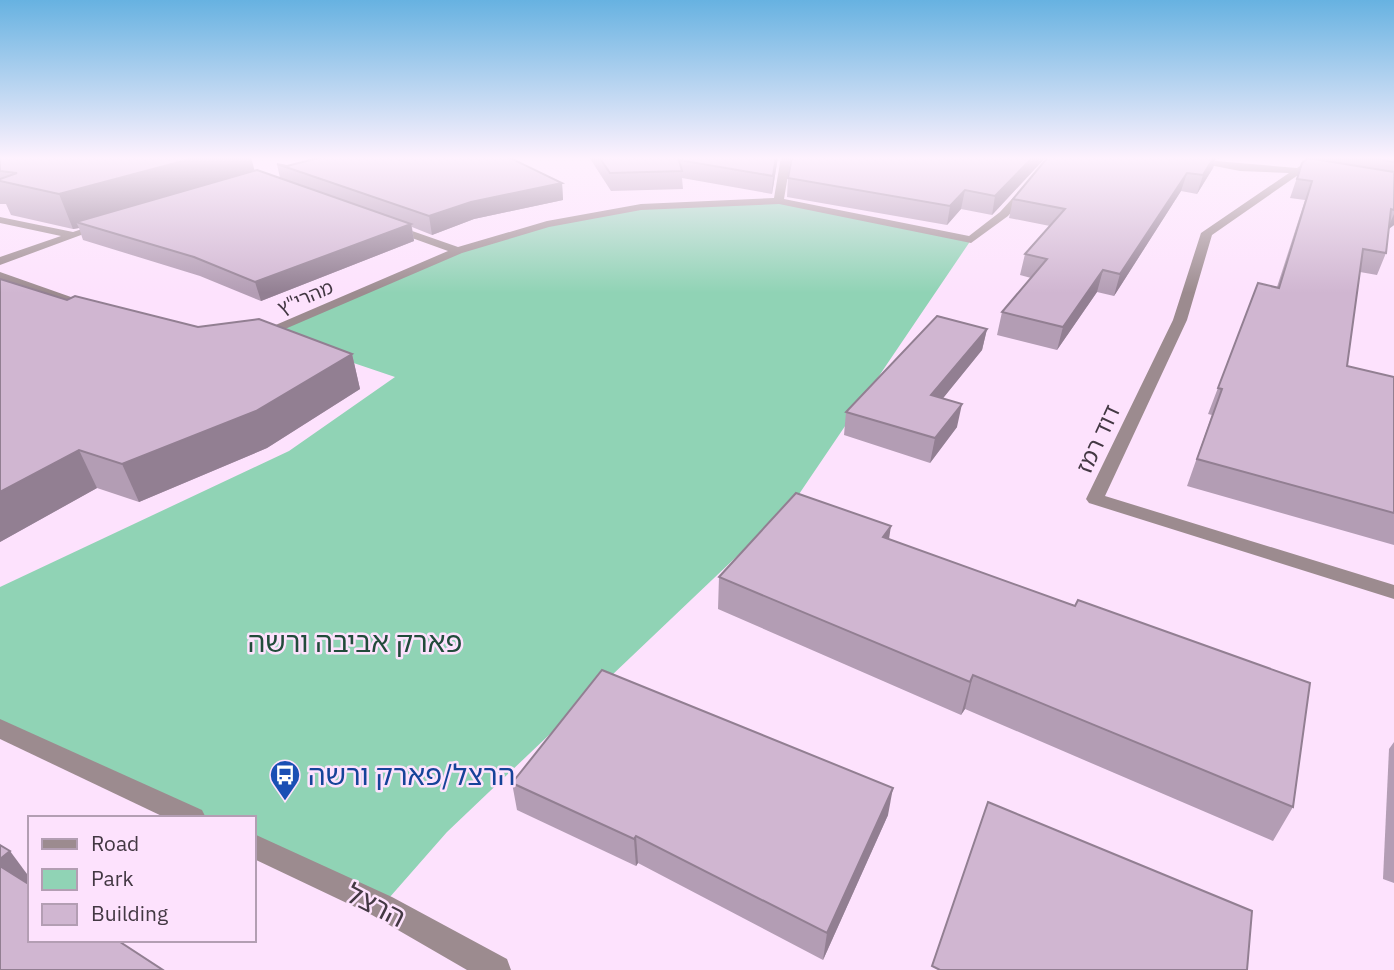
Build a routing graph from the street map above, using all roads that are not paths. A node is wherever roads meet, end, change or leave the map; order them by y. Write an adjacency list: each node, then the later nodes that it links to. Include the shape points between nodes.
1 (714, 202): 9 (street, מהרי"ץ, via 595,214)
2 (785, 202): 3 (street, מהרי"ץ, via 971,240)
3 (1014, 202)
4 (1252, 202): 14 (street, דוד רמז, via 1207,233 1180,320 1095,499)
5 (0, 220): 8 (street)
6 (116, 221): 8 (street)
7 (380, 223): 9 (street)
8 (72, 234): 10 (street)
9 (458, 251): 13 (street, מהרי"ץ)
10 (0, 261)
11 (0, 276): 12 (street)
12 (100, 312)
13 (250, 337)
14 (1394, 592)
15 (0, 728): 16 (street)
16 (189, 816)
17 (256, 847): 18 (street, הרצל, via 382,906)
18 (496, 970)

